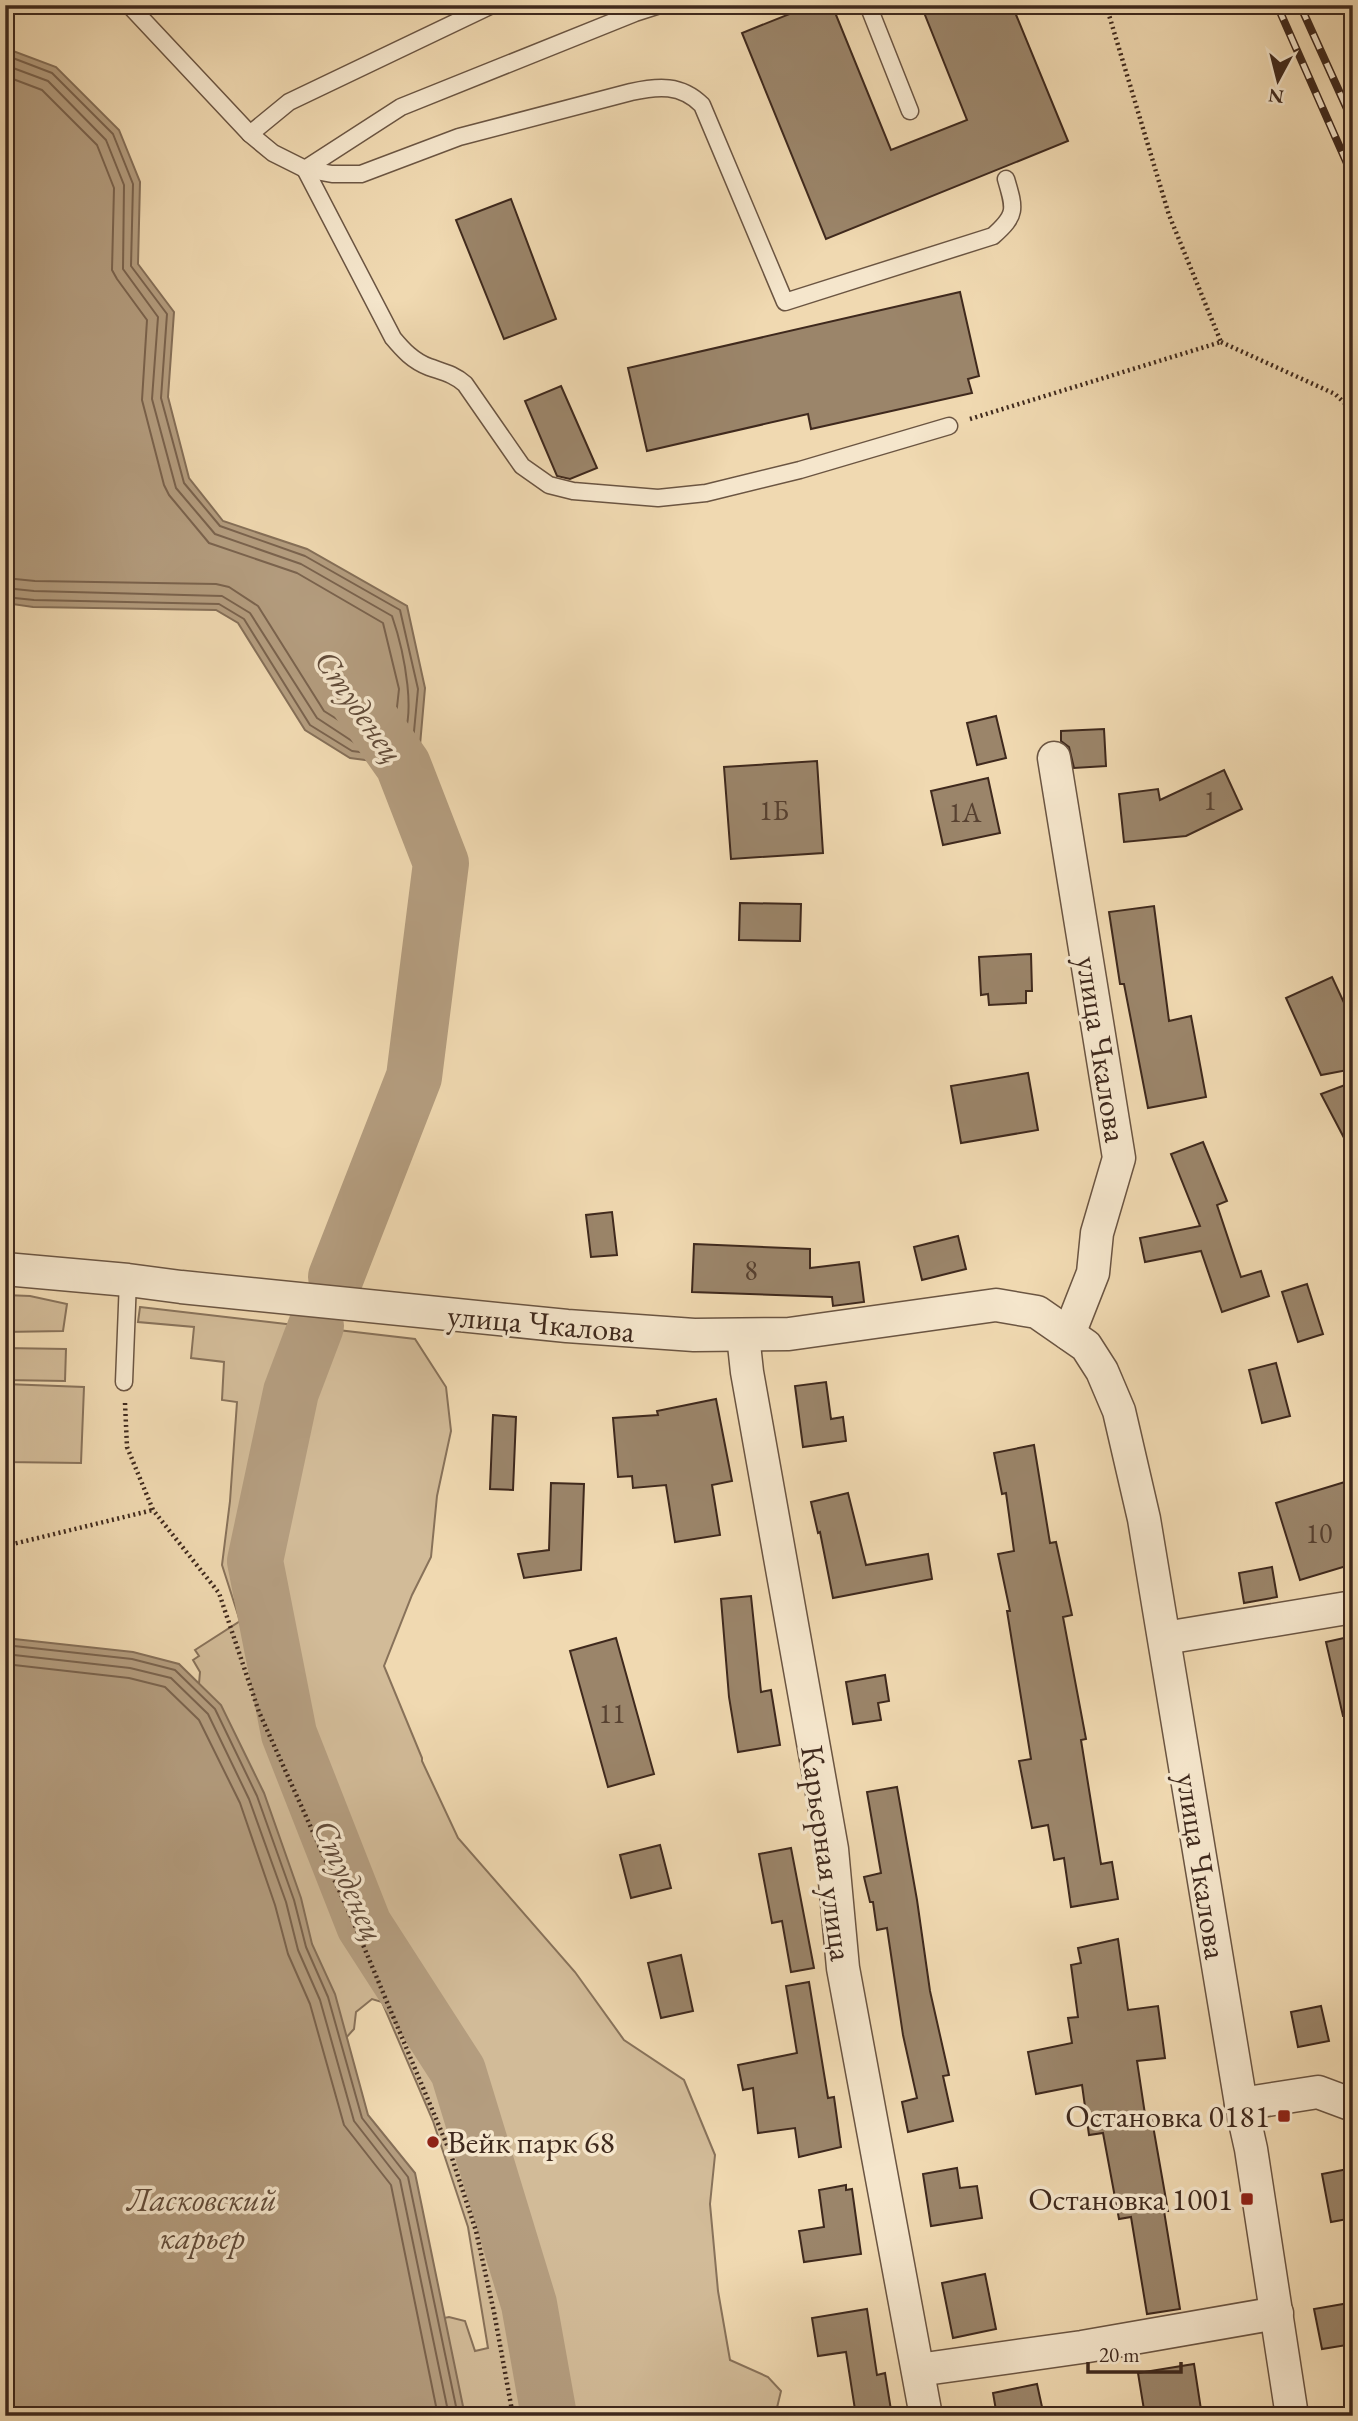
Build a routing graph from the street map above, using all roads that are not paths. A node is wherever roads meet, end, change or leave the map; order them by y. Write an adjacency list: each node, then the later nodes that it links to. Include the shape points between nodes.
1 (129, 5): 6 (lane)
2 (492, 5): 6 (lane, via 289,102)
3 (660, 5): 7 (lane, via 401,107)
4 (868, 5): 5 (lane)
5 (910, 111)
6 (250, 134): 7 (lane, via 273,153)
7 (305, 169): 8 (lane, via 361,174 458,137 631,92 658,86 682,91 702,105 785,302 993,236 1010,221 1014,206); 9 (lane, via 393,338 414,359 455,375 465,384 522,466 549,485 658,498 706,493)
8 (1006, 179)
9 (949, 426)
10 (1054, 758): 13 (street, улица Чкалова, via 1119,1157 1097,1233 1093,1273)
11 (5, 1269): 12 (street, улица Чкалова)
12 (128, 1280): 14 (street, улица Чкалова, via 567,1326); 15 (lane)
13 (1069, 1334): 14 (street, улица Чкалова, via 1037,1312 996,1305 789,1334); 17 (street, улица Чкалова, via 1086,1346 1119,1411)
14 (743, 1335): 21 (street, Карьерная улица, via 832,1849 842,1968)
15 (124, 1382)
16 (1353, 1607): 17 (street)
17 (1165, 1638): 18 (street, улица Чкалова)
18 (1241, 2104): 19 (street, via 1318,2092); 20 (street, улица Чкалова)
19 (1353, 2105)
20 (1277, 2313): 21 (street); 23 (street, улица Чкалова)
21 (918, 2370): 22 (street, Карьерная улица)
22 (926, 2416)
23 (1292, 2416)

